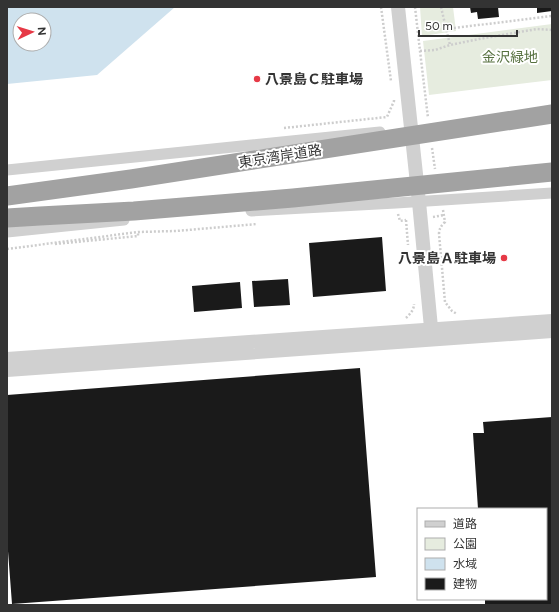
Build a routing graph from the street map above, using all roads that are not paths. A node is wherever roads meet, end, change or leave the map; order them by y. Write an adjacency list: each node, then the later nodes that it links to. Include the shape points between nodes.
1 (398, 7): 3 (street)
2 (552, 114): 7 (highway, 東京湾岸道路, bridge)
3 (411, 128): 4 (street); 8 (street)
4 (7, 170)
5 (552, 172): 9 (highway, bridge, via 300,197 134,211)
6 (552, 193): 8 (street)
7 (7, 196)
8 (419, 202): 10 (street, via 190,214); 13 (street)
9 (7, 218)
10 (7, 232)
11 (552, 321): 13 (street)
12 (552, 331): 13 (street)
13 (431, 335): 14 (street); 15 (street)
14 (7, 359)
15 (7, 370)

